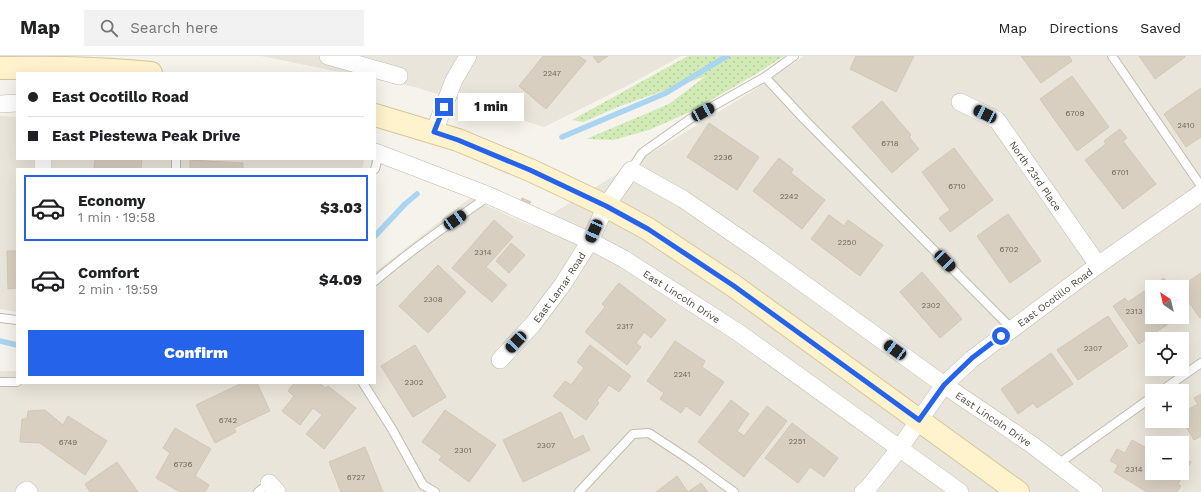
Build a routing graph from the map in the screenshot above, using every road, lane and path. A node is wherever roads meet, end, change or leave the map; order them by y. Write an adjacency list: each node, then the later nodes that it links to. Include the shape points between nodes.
1 (468, 56): 14 (street, via 454,80)
2 (794, 56): 9 (lane)
3 (1112, 56): 17 (lane)
4 (335, 57): 8 (street)
5 (0, 68): 6 (main road)
6 (41, 70): 7 (main road)
7 (142, 72)
8 (399, 76)
9 (765, 77): 16 (lane, via 690,119 642,153); 26 (lane)
10 (960, 102): 22 (street, North 23rd Place, via 997,120)
11 (16, 103): 12 (street)
12 (0, 104)
13 (376, 115): 14 (main road)
14 (434, 132): 20 (main road, via 530,170)
15 (376, 158): 19 (street, East Lincoln Drive)
16 (631, 170): 20 (street); 33 (street, East Lincoln Drive, via 683,199)
17 (1201, 186)
18 (1201, 193): 22 (street, East Ocotillo Road)
19 (490, 196): 21 (street, East Lincoln Drive); 23 (lane)
20 (606, 206): 21 (street, East Lamar Road); 35 (main road, via 648,229 734,286)
21 (590, 241): 27 (street, East Lamar Road, via 563,284 533,324); 36 (street, East Lincoln Drive, via 624,259 739,333)
22 (1098, 264): 26 (street, East Ocotillo Road)
23 (376, 280)
24 (0, 318): 25 (lane)
25 (16, 320)
26 (1011, 328): 33 (street, East Ocotillo Road, via 972,358)
27 (500, 360)
28 (1201, 363): 32 (lane)
29 (0, 382): 30 (lane)
30 (16, 382)
31 (364, 384): 38 (lane, via 423,485)
32 (1171, 384)
33 (944, 385): 35 (street, East Ocotillo Road); 37 (street, East Lincoln Drive)
34 (1145, 403): 37 (lane)
35 (919, 420): 36 (street, East Ocotillo Road); 43 (main road)
36 (899, 449): 41 (street, East Ocotillo Road); 42 (street, East Lincoln Drive)
37 (1058, 464): 44 (street, East Lincoln Drive)
38 (435, 492)
39 (579, 492): 40 (lane, via 634,434 649,433)
40 (734, 492)
41 (863, 492)
42 (960, 492)
43 (1018, 492)
44 (1094, 492)

